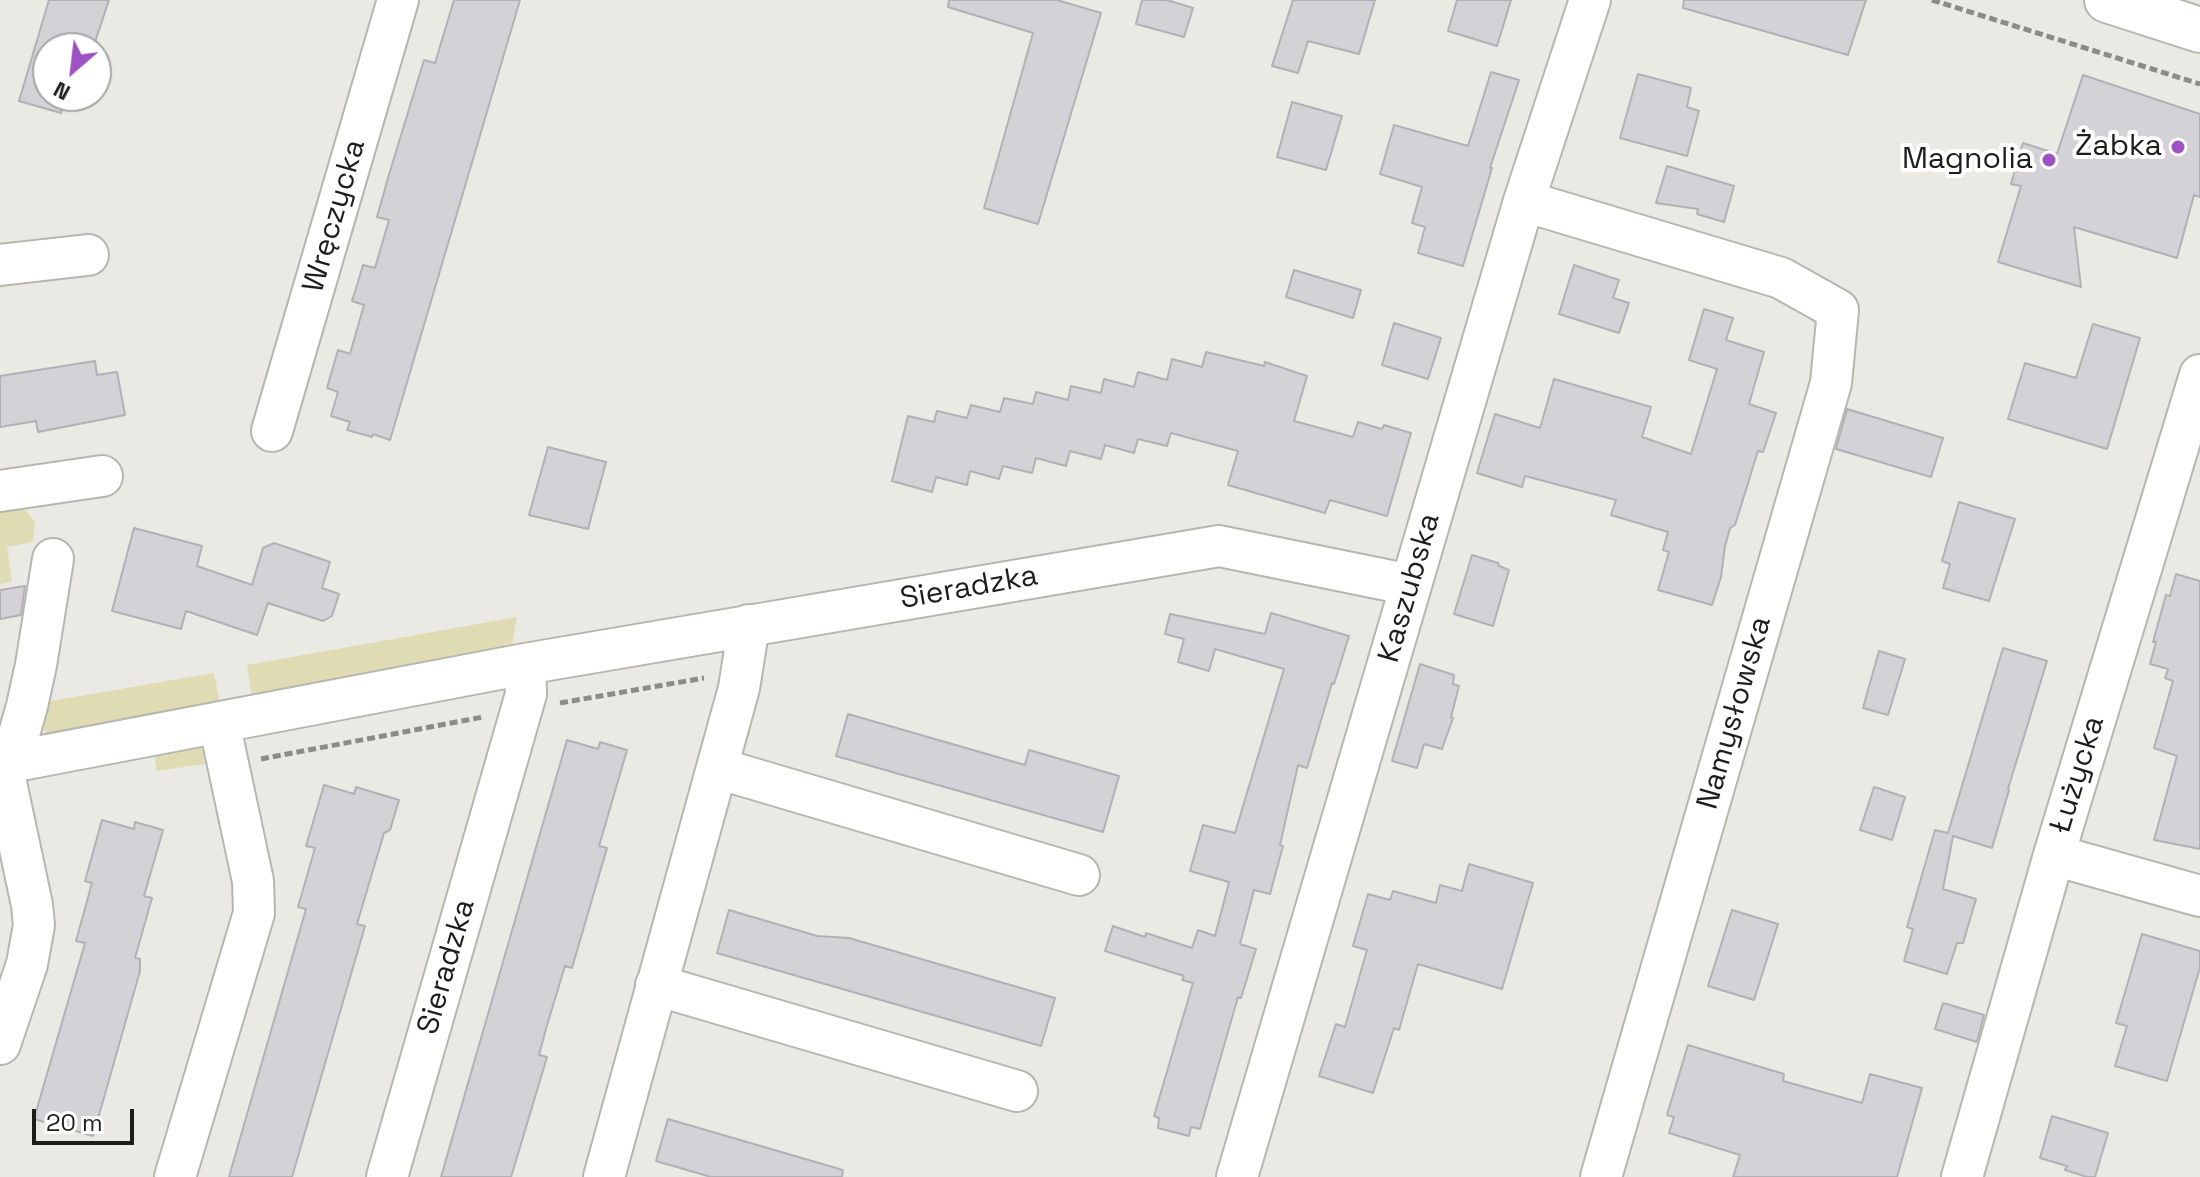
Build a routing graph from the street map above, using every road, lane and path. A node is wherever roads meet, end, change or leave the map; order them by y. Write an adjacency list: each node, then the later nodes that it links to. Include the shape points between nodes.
1 (398, 0): 11 (street, Wręczycka)
2 (1590, 0): 7 (street, Kaszubska)
3 (1932, 0): 6 (path)
4 (2107, 0): 5 (main road)
5 (2200, 30)
6 (2200, 84)
7 (1524, 201): 15 (street, Kaszubska); 34 (street, Namysłowska, via 1781,278 1838,310 1831,383)
8 (88, 255): 9 (street)
9 (0, 265)
10 (2200, 375): 24 (street, Łużycka)
11 (272, 431)
12 (102, 476): 13 (street)
13 (0, 491)
14 (53, 559): 21 (street, via 27,706)
15 (1411, 585): 16 (street, Sieradzka, via 1219,546); 33 (street, Kaszubska)
16 (749, 625): 17 (street, Sieradzka); 18 (street)
17 (525, 664): 19 (street, Sieradzka); 20 (street, Sieradzka)
18 (742, 671): 19 (path); 23 (street)
19 (521, 710): 22 (path); 31 (street, Sieradzka)
20 (219, 722): 21 (street, Sieradzka); 22 (street)
21 (4, 763): 28 (street, via 34,925)
22 (229, 763): 30 (street, via 253,881 254,913)
23 (717, 768): 25 (street); 27 (street)
24 (2054, 855): 26 (street); 35 (street, Łużycka)
25 (1079, 875)
26 (2200, 896)
27 (656, 985): 29 (street); 32 (street)
28 (0, 1044)
29 (1017, 1091)
30 (175, 1177)
31 (387, 1177)
32 (604, 1177)
33 (1237, 1177)
34 (1601, 1177)
35 (1962, 1177)

